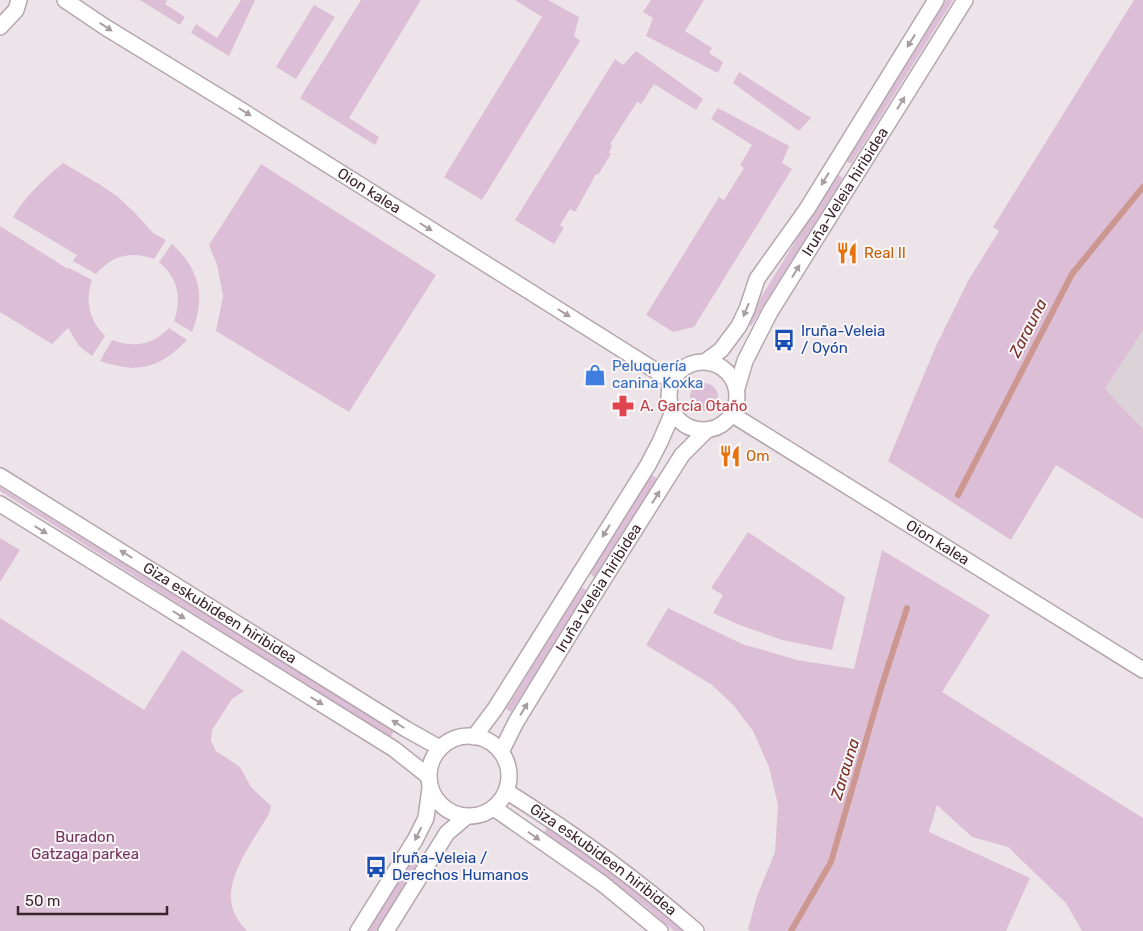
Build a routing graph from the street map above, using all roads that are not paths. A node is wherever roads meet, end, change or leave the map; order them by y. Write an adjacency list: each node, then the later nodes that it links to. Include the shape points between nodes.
1 (18, 0): 5 (street, via 16,10)
2 (66, 0): 7 (street, Oion kalea, one-way to 7, via 105,28)
3 (936, 0): 6 (street, Iruña-Veleia hiribidea, one-way to 6, via 807,209 757,279 739,326 721,350)
4 (965, 0): 8 (street, Iruña-Veleia hiribidea, one-way to 4, via 745,361 770,312)
5 (0, 26)
6 (706, 361): 7 (street, via 692,363 680,370); 8 (street, via 720,365 731,375)
7 (672, 381): 9 (street, via 668,397)
8 (737, 388): 10 (street, via 737,407)
9 (673, 412): 11 (street, via 681,423); 15 (street, Iruña-Veleia hiribidea, one-way to 15, via 648,465 495,709)
10 (733, 415): 11 (street, via 721,426); 14 (street, Oion kalea)
11 (706, 431): 17 (street, Iruña-Veleia hiribidea, one-way to 11, via 516,722 682,455)
12 (0, 476): 16 (street, Giza eskubideen hiribidea, one-way to 12)
13 (0, 504): 18 (street, Giza eskubideen hiribidea, one-way to 18, via 394,749)
14 (1143, 670)
15 (474, 736): 16 (street, via 456,739); 17 (street)
16 (440, 748): 18 (street, via 430,765)
17 (501, 752): 19 (street, via 509,778)
18 (429, 782): 21 (street, via 438,802 451,812); 22 (street, one-way to 22, via 426,818 416,840)
19 (506, 791): 20 (street); 25 (street, Giza eskubideen hiribidea, via 616,866)
20 (494, 808): 21 (street, via 481,815); 24 (street, Giza eskubideen hiribidea, one-way to 24, via 603,884)
21 (466, 817): 23 (street, via 447,833)
22 (358, 931)
23 (386, 931)
24 (660, 931)
25 (696, 931)

